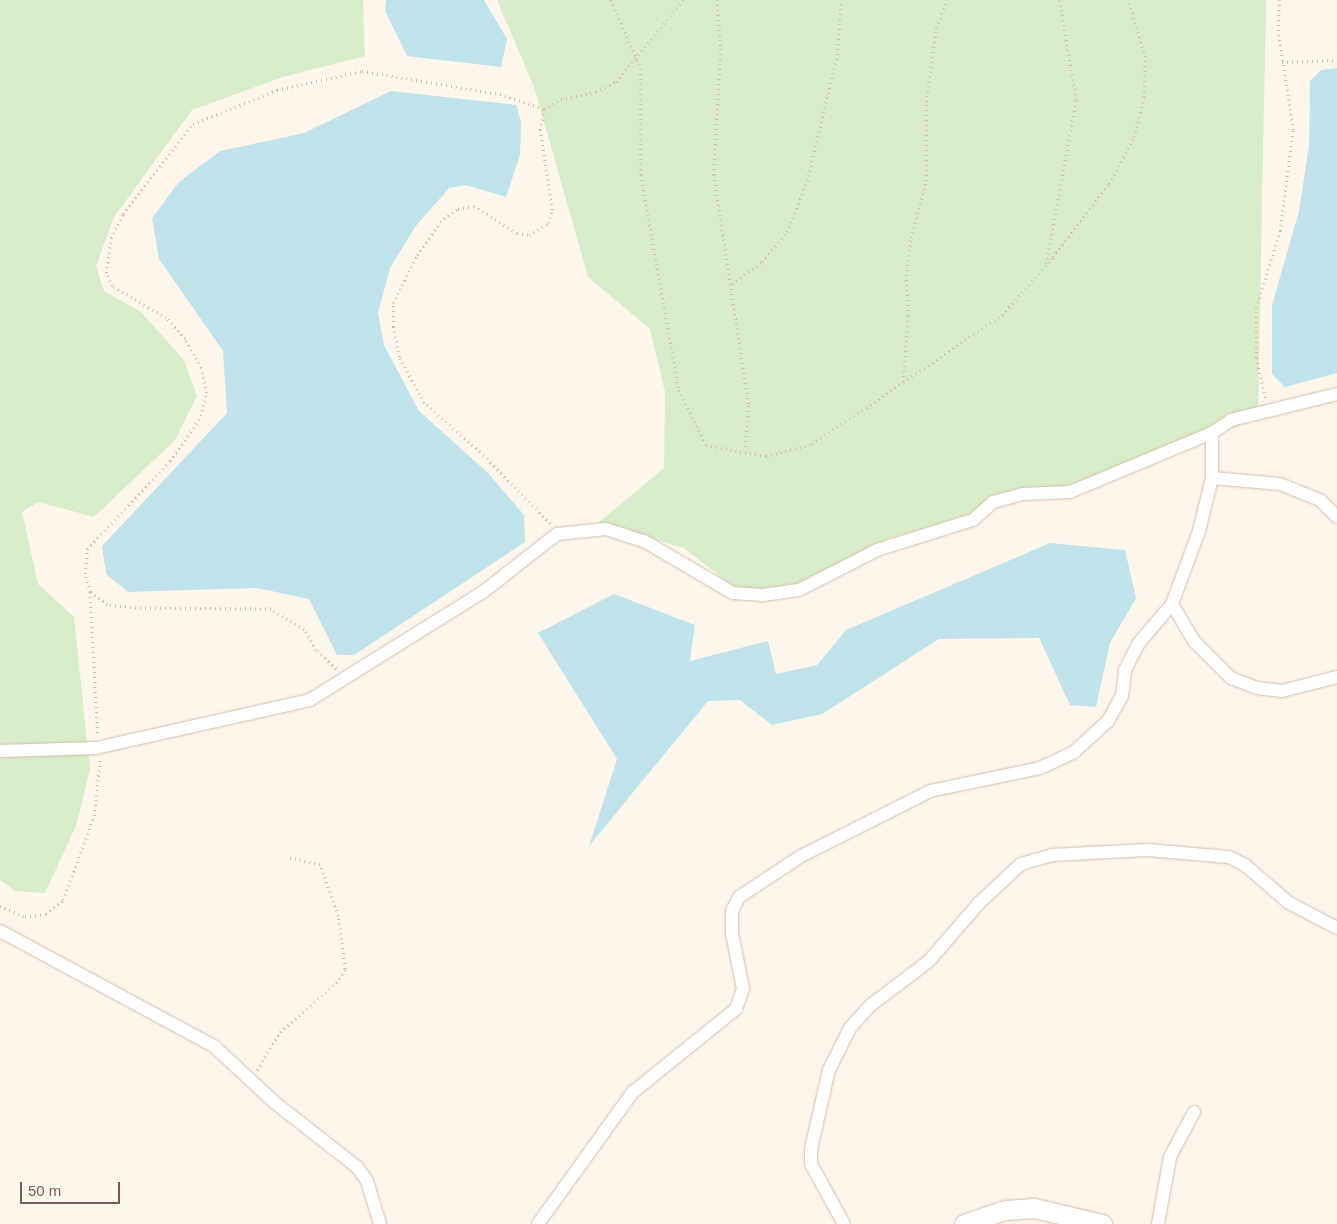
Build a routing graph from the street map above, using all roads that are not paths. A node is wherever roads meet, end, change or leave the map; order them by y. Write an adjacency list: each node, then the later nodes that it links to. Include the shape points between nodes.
1 (1337, 394): 2 (street, via 1231,420)
2 (1212, 433): 3 (street); 7 (street, via 1070,492 1023,494 993,502 973,520 877,550 798,590 763,595 733,593 644,541 606,529 560,534 482,592 349,679 310,700 99,747)
3 (1212, 478): 4 (street, via 1280,484 1320,500); 5 (street, via 1199,531)
4 (1337, 517)
5 (1172, 604): 6 (street, via 1194,641 1232,678 1257,688 1282,691); 12 (street, via 1138,644 1125,670 1122,696 1108,721 1074,752 1040,768 930,791 801,856 739,897 732,911 732,933 743,989 736,1009 633,1092)
6 (1337, 677)
7 (0, 751)
8 (1337, 928): 13 (street, via 1289,903 1245,865 1230,857 1147,850 1052,855 1021,864 979,903 929,962 871,1005 850,1028 829,1070 810,1148 811,1164)
9 (0, 931): 11 (street, via 215,1047 357,1167 367,1181)
10 (1194, 1112): 16 (street, via 1170,1157)
11 (380, 1224)
12 (538, 1224)
13 (844, 1224)
14 (964, 1224): 15 (street, via 1005,1210 1034,1208)
15 (1102, 1224)
16 (1158, 1224)

